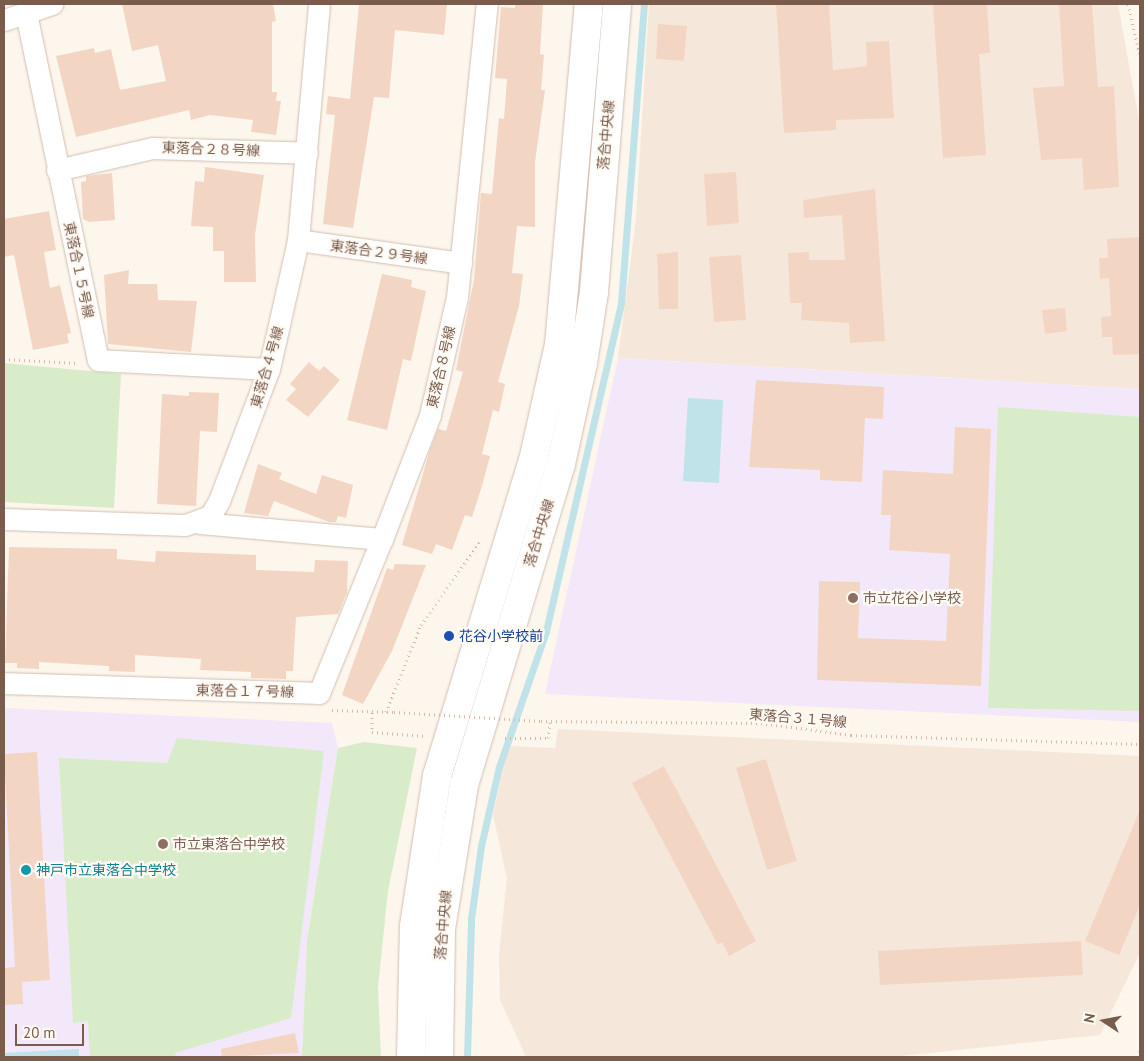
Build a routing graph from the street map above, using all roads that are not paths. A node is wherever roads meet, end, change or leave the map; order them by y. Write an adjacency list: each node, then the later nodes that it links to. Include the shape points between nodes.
1 (52, 4): 6 (street)
2 (319, 4): 8 (street, 東落合４号線)
3 (487, 4): 11 (street, 東落合８号線)
4 (589, 4): 17 (street, 落合中央線, via 559,345 533,461 437,776 414,926)
5 (617, 4): 18 (street, 落合中央線, via 585,354 561,464 464,785 441,929)
6 (26, 13): 7 (street); 9 (street, 東落合１５号線)
7 (4, 20)
8 (307, 153): 9 (street, 東落合２８号線, via 152,148); 10 (street, 東落合４号線)
9 (57, 170): 12 (street, 東落合１５号線, via 98,360)
10 (298, 240): 11 (street, 東落合２９号線); 12 (street, 東落合４号線)
11 (461, 263): 15 (street, 東落合８号線, via 430,415)
12 (269, 369): 14 (street, 東落合４号線, via 219,501)
13 (4, 519): 14 (street)
14 (199, 523): 15 (street)
15 (382, 539): 16 (street, 東落合１７号線, via 319,693)
16 (4, 683)
17 (411, 1057)
18 (439, 1057)

